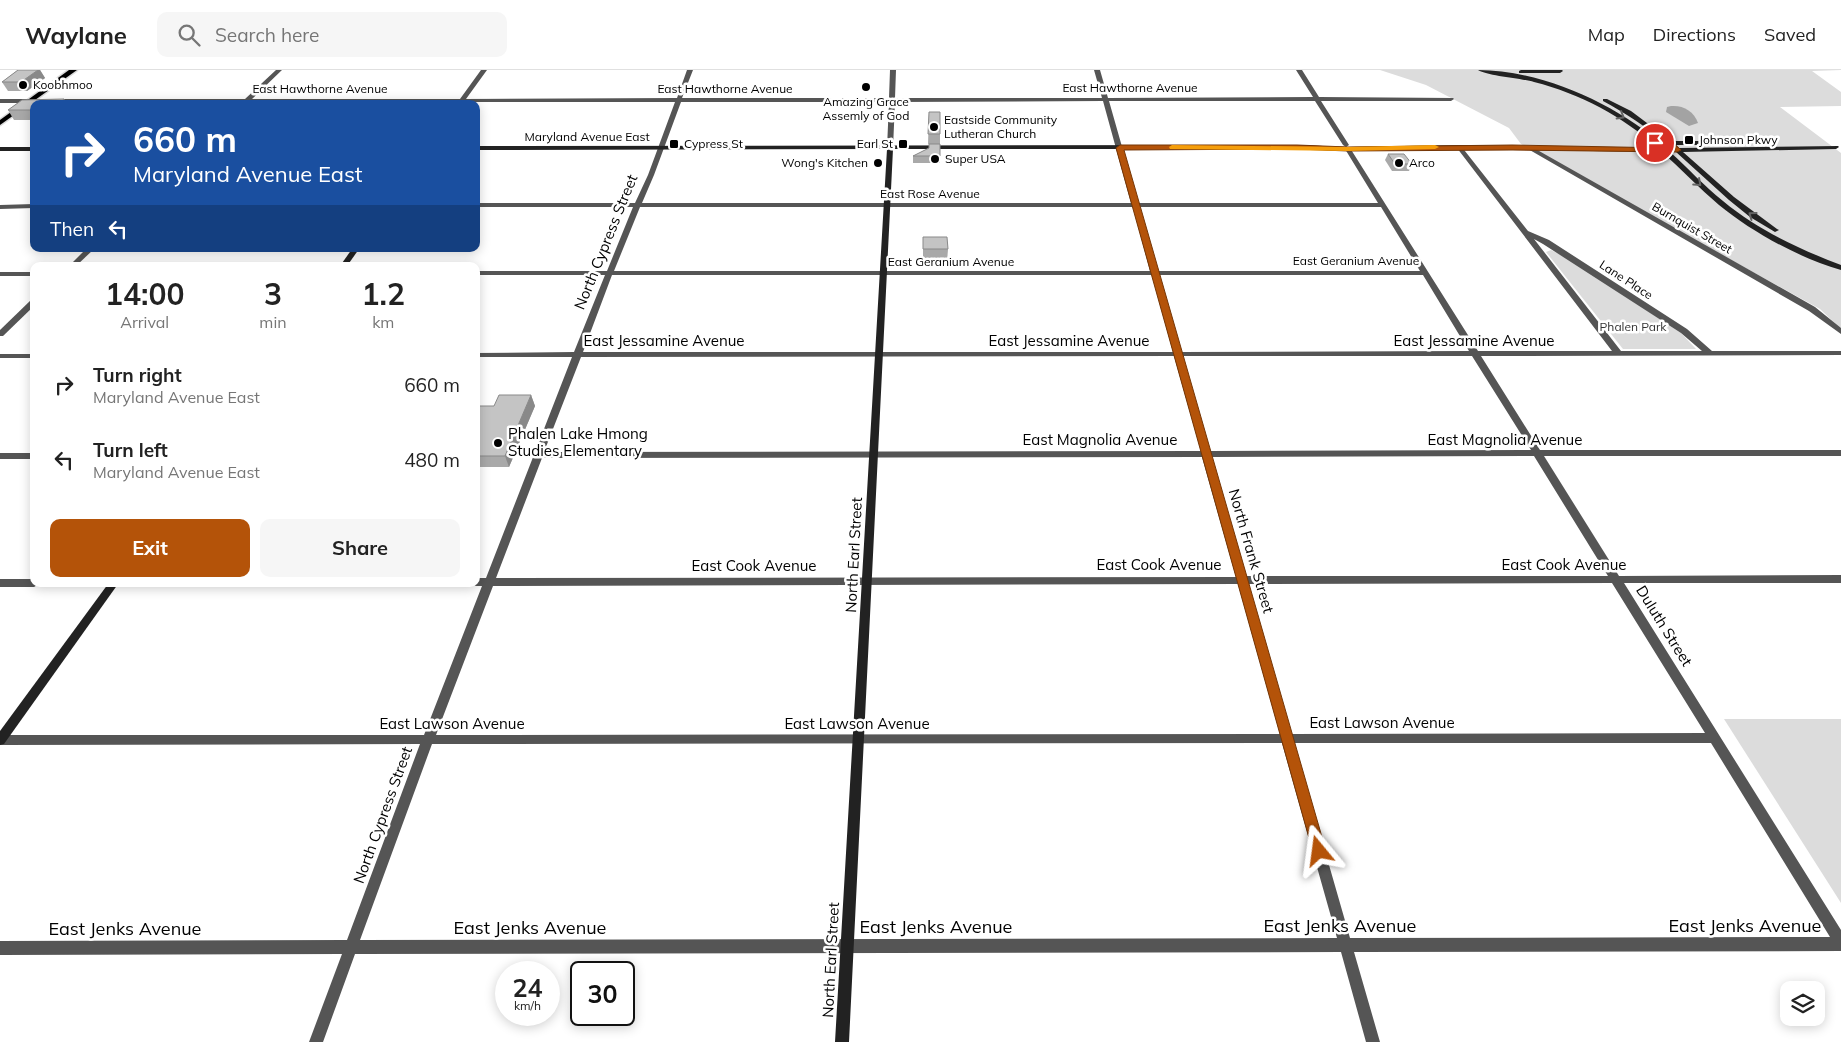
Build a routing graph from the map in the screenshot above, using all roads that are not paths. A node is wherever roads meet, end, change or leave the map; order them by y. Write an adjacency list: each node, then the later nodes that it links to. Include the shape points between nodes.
1 (74, 70): 16 (main road)
2 (279, 70): 17 (street)
3 (484, 70): 18 (street)
4 (690, 70): 19 (street, North Cypress Street)
5 (893, 70): 20 (street, North Earl Street)
6 (1097, 70): 13 (street, North Frank Street)
7 (1299, 70): 14 (street, Duluth Street)
8 (1481, 70): 12 (street)
9 (1509, 70): 11 (street)
10 (1561, 71): 11 (street); 12 (street)
11 (1521, 72): 12 (street)
12 (1546, 81): 26 (street, one-way to 26, via 1611,110); 27 (street, via 1584,91 1617,105)
13 (1106, 99): 14 (street, East Hawthorne Avenue); 20 (street, East Hawthorne Avenue); 34 (street, North Frank Street)
14 (1318, 99): 15 (street, East Hawthorne Avenue); 28 (street, Duluth Street)
15 (1451, 99)
16 (33, 100)
17 (247, 100)
18 (462, 100)
19 (678, 100): 20 (street, East Hawthorne Avenue); 24 (street, East Hawthorne Avenue); 32 (street, North Cypress Street)
20 (892, 100): 33 (street, North Earl Street)
21 (0, 101): 22 (street, East Hawthorne Avenue)
22 (30, 101)
23 (30, 102): 25 (main road)
24 (480, 102)
25 (0, 124)
26 (1655, 143): 27 (street, Maryland Avenue East); 35 (street, Maryland Avenue East, via 1546,144); 38 (street)
27 (1670, 143): 30 (street, Maryland Avenue East, via 1823,144); 39 (street)
28 (1347, 147): 29 (street, Maryland Avenue East); 34 (street, Maryland Avenue East); 43 (street, Duluth Street)
29 (1459, 147): 35 (street, Maryland Avenue East); 47 (street, Lane Place)
30 (1838, 147): 39 (street, Maryland Avenue East)
31 (480, 148): 32 (street, Maryland Avenue East)
32 (660, 148): 33 (street, Maryland Avenue East); 41 (street, North Cypress Street)
33 (890, 148): 34 (street, Maryland Avenue East); 45 (street, North Earl Street)
34 (1120, 148): 42 (street, North Frank Street)
35 (1530, 148): 38 (street, Maryland Avenue East); 60 (street, Burnquist Street, via 1812,309)
36 (0, 149): 37 (street)
37 (30, 149)
38 (1662, 150): 39 (street, Maryland Avenue East); 51 (street, one-way to 51, via 1734,213 1788,244)
39 (1677, 150): 50 (street, one-way to 39, via 1795,242 1753,216)
40 (480, 205): 41 (street, East Rose Avenue)
41 (638, 205): 45 (street, East Rose Avenue); 53 (street, North Cypress Street)
42 (1136, 205): 43 (street, East Rose Avenue); 45 (street, East Rose Avenue); 55 (street, North Frank Street)
43 (1383, 205): 56 (street, Duluth Street)
44 (30, 206): 46 (street)
45 (887, 206): 54 (street, North Earl Street)
46 (0, 207)
47 (1525, 233): 64 (street, Lane Place); 65 (street, Lane Place, via 1546,242 1684,331)
48 (87, 252): 49 (street)
49 (76, 262)
50 (1841, 263)
51 (1841, 268)
52 (480, 273): 53 (street, East Geranium Avenue)
53 (609, 273): 54 (street, East Geranium Avenue); 67 (street, North Cypress Street)
54 (884, 273): 55 (street, East Geranium Avenue); 68 (street, North Earl Street)
55 (1155, 273): 56 (street, East Geranium Avenue); 69 (street, North Frank Street)
56 (1426, 273): 63 (street, Duluth Street)
57 (0, 274): 58 (street)
58 (30, 274)
59 (30, 306): 61 (street)
60 (1841, 332)
61 (0, 334)
62 (1841, 353): 65 (street, East Jessamine Avenue)
63 (1476, 354): 64 (street, East Jessamine Avenue); 69 (street, East Jessamine Avenue); 74 (street, Duluth Street)
64 (1619, 354): 65 (street, East Jessamine Avenue)
65 (1711, 354)
66 (480, 355): 67 (street, East Jessamine Avenue)
67 (577, 355): 68 (street, East Jessamine Avenue); 75 (street, North Cypress Street)
68 (879, 355): 69 (street, East Jessamine Avenue); 76 (street, North Earl Street)
69 (1178, 355): 73 (street, North Frank Street)
70 (0, 356): 71 (street)
71 (30, 356)
72 (1841, 453): 74 (street, East Magnolia Avenue)
73 (1206, 454): 74 (street, East Magnolia Avenue); 76 (street, East Magnolia Avenue); 81 (street, North Frank Street)
74 (1538, 454): 82 (street, Duluth Street)
75 (538, 455): 76 (street, East Magnolia Avenue); 84 (street, North Cypress Street)
76 (874, 455): 80 (street, North Earl Street)
77 (0, 456): 78 (street)
78 (30, 456)
79 (1841, 579): 82 (street, East Cook Avenue)
80 (867, 580): 81 (street, East Cook Avenue); 84 (street, East Cook Avenue); 90 (street, North Earl Street)
81 (1242, 580): 82 (street, East Cook Avenue); 91 (street, North Frank Street)
82 (1616, 580): 88 (street, Duluth Street)
83 (480, 582): 84 (street, East Cook Avenue)
84 (489, 582): 89 (street, North Cypress Street)
85 (0, 583): 86 (street)
86 (30, 583)
87 (111, 587): 92 (street)
88 (1715, 738): 91 (street, East Lawson Avenue); 93 (street, Duluth Street)
89 (428, 739): 90 (street, East Lawson Avenue); 92 (street, East Lawson Avenue); 95 (street, North Cypress Street)
90 (859, 739): 91 (street, East Lawson Avenue); 96 (street, North Earl Street)
91 (1287, 739): 94 (street, North Frank Street)
92 (0, 740)
93 (1841, 943): 94 (street, East Jenks Avenue)
94 (1346, 945): 96 (street, East Jenks Avenue); 100 (street, North Frank Street)
95 (352, 946): 96 (street, East Jenks Avenue); 97 (street, East Jenks Avenue); 98 (street, North Cypress Street)
96 (847, 946): 99 (street, North Earl Street)
97 (0, 948)
98 (316, 1042)
99 (842, 1042)
100 (1373, 1042)

